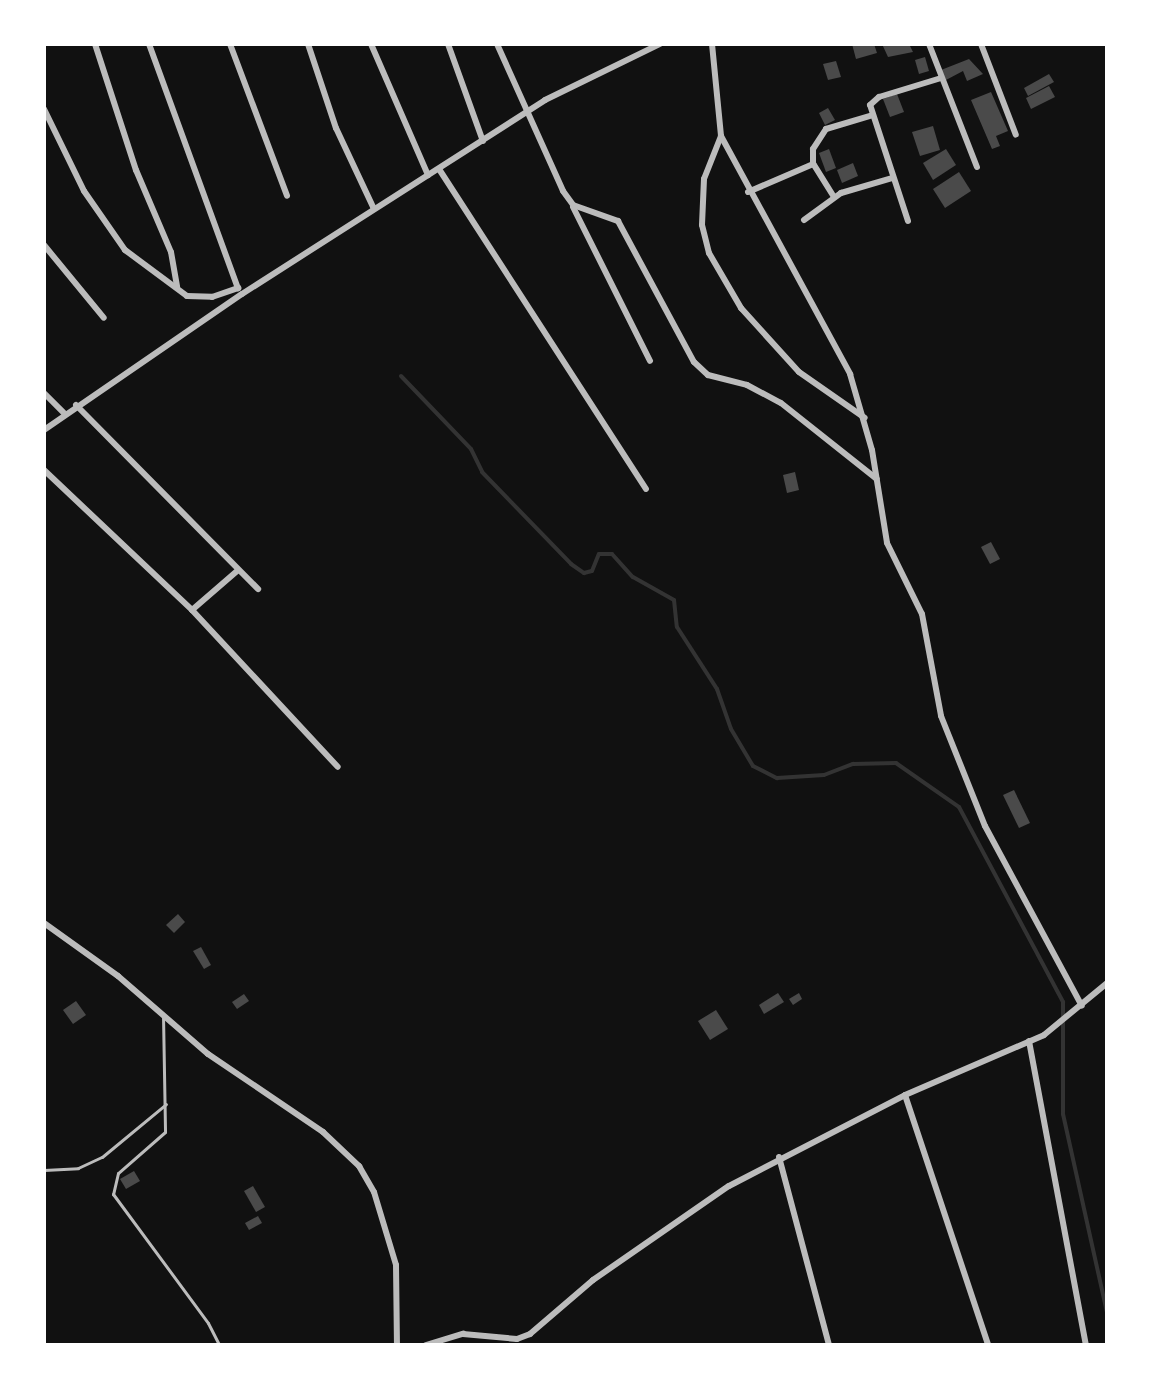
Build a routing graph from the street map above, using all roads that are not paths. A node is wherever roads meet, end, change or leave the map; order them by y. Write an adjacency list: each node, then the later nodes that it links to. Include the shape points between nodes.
1 (95, 44): 32 (street, via 136,170 171,252)
2 (149, 44): 33 (street)
3 (230, 44): 25 (street)
4 (308, 44): 28 (street, via 336,128)
5 (371, 44): 22 (street)
6 (448, 44): 18 (street)
7 (497, 44): 14 (street)
8 (660, 44): 14 (street)
9 (712, 44): 17 (street)
10 (929, 44): 12 (street)
11 (981, 44): 16 (street)
12 (941, 78): 15 (street, via 879,97 870,105); 20 (street)
13 (44, 109): 32 (street, via 105,226 125,250)
14 (530, 110): 18 (street); 27 (street)
15 (870, 116): 19 (street, via 826,129 813,149); 23 (street)
16 (1016, 135)
17 (721, 136): 24 (street); 39 (street, via 704,179 702,225 709,253 741,308 769,341 799,372)
18 (483, 141): 21 (street)
19 (813, 164): 24 (street); 26 (street)
20 (977, 167)
21 (439, 169): 22 (street); 43 (street)
22 (428, 175): 28 (street)
23 (892, 178): 26 (street); 30 (street)
24 (748, 192): 39 (street, via 850,374)
25 (287, 196)
26 (834, 197): 29 (street)
27 (573, 205): 35 (street); 42 (street, via 618,221 701,370 781,403)
28 (374, 209): 33 (street)
29 (804, 220)
30 (908, 221)
31 (44, 245): 34 (street)
32 (177, 287): 33 (street, via 197,299)
33 (240, 291): 37 (street)
34 (104, 318)
35 (650, 361)
36 (44, 393): 38 (street)
37 (76, 405): 38 (street); 44 (street)
38 (64, 413): 40 (street)
39 (865, 418): 42 (street)
40 (44, 430)
41 (44, 470): 46 (street)
42 (877, 479): 50 (street, via 887,543 922,614 941,716 985,826)
43 (646, 489)
44 (237, 571): 45 (street); 46 (street)
45 (258, 589)
46 (192, 610): 47 (street)
47 (338, 767)
48 (44, 923): 51 (street)
49 (1107, 983): 50 (street)
50 (1082, 1006): 52 (street, via 1065,1023)
51 (163, 1015): 54 (lane); 58 (street, via 228,1069 323,1132 359,1166 374,1192 396,1265)
52 (1029, 1041): 53 (street); 62 (street)
53 (905, 1095): 55 (street); 61 (street)
54 (166, 1104): 56 (lane, via 102,1157 78,1168); 57 (lane, via 165,1132 118,1173 113,1194)
55 (779, 1157): 59 (street, via 593,1280 530,1334 517,1339 463,1334); 60 (street)
56 (44, 1170)
57 (219, 1345)
58 (397, 1345)
59 (426, 1345)
60 (829, 1345)
61 (988, 1345)
62 (1086, 1345)

